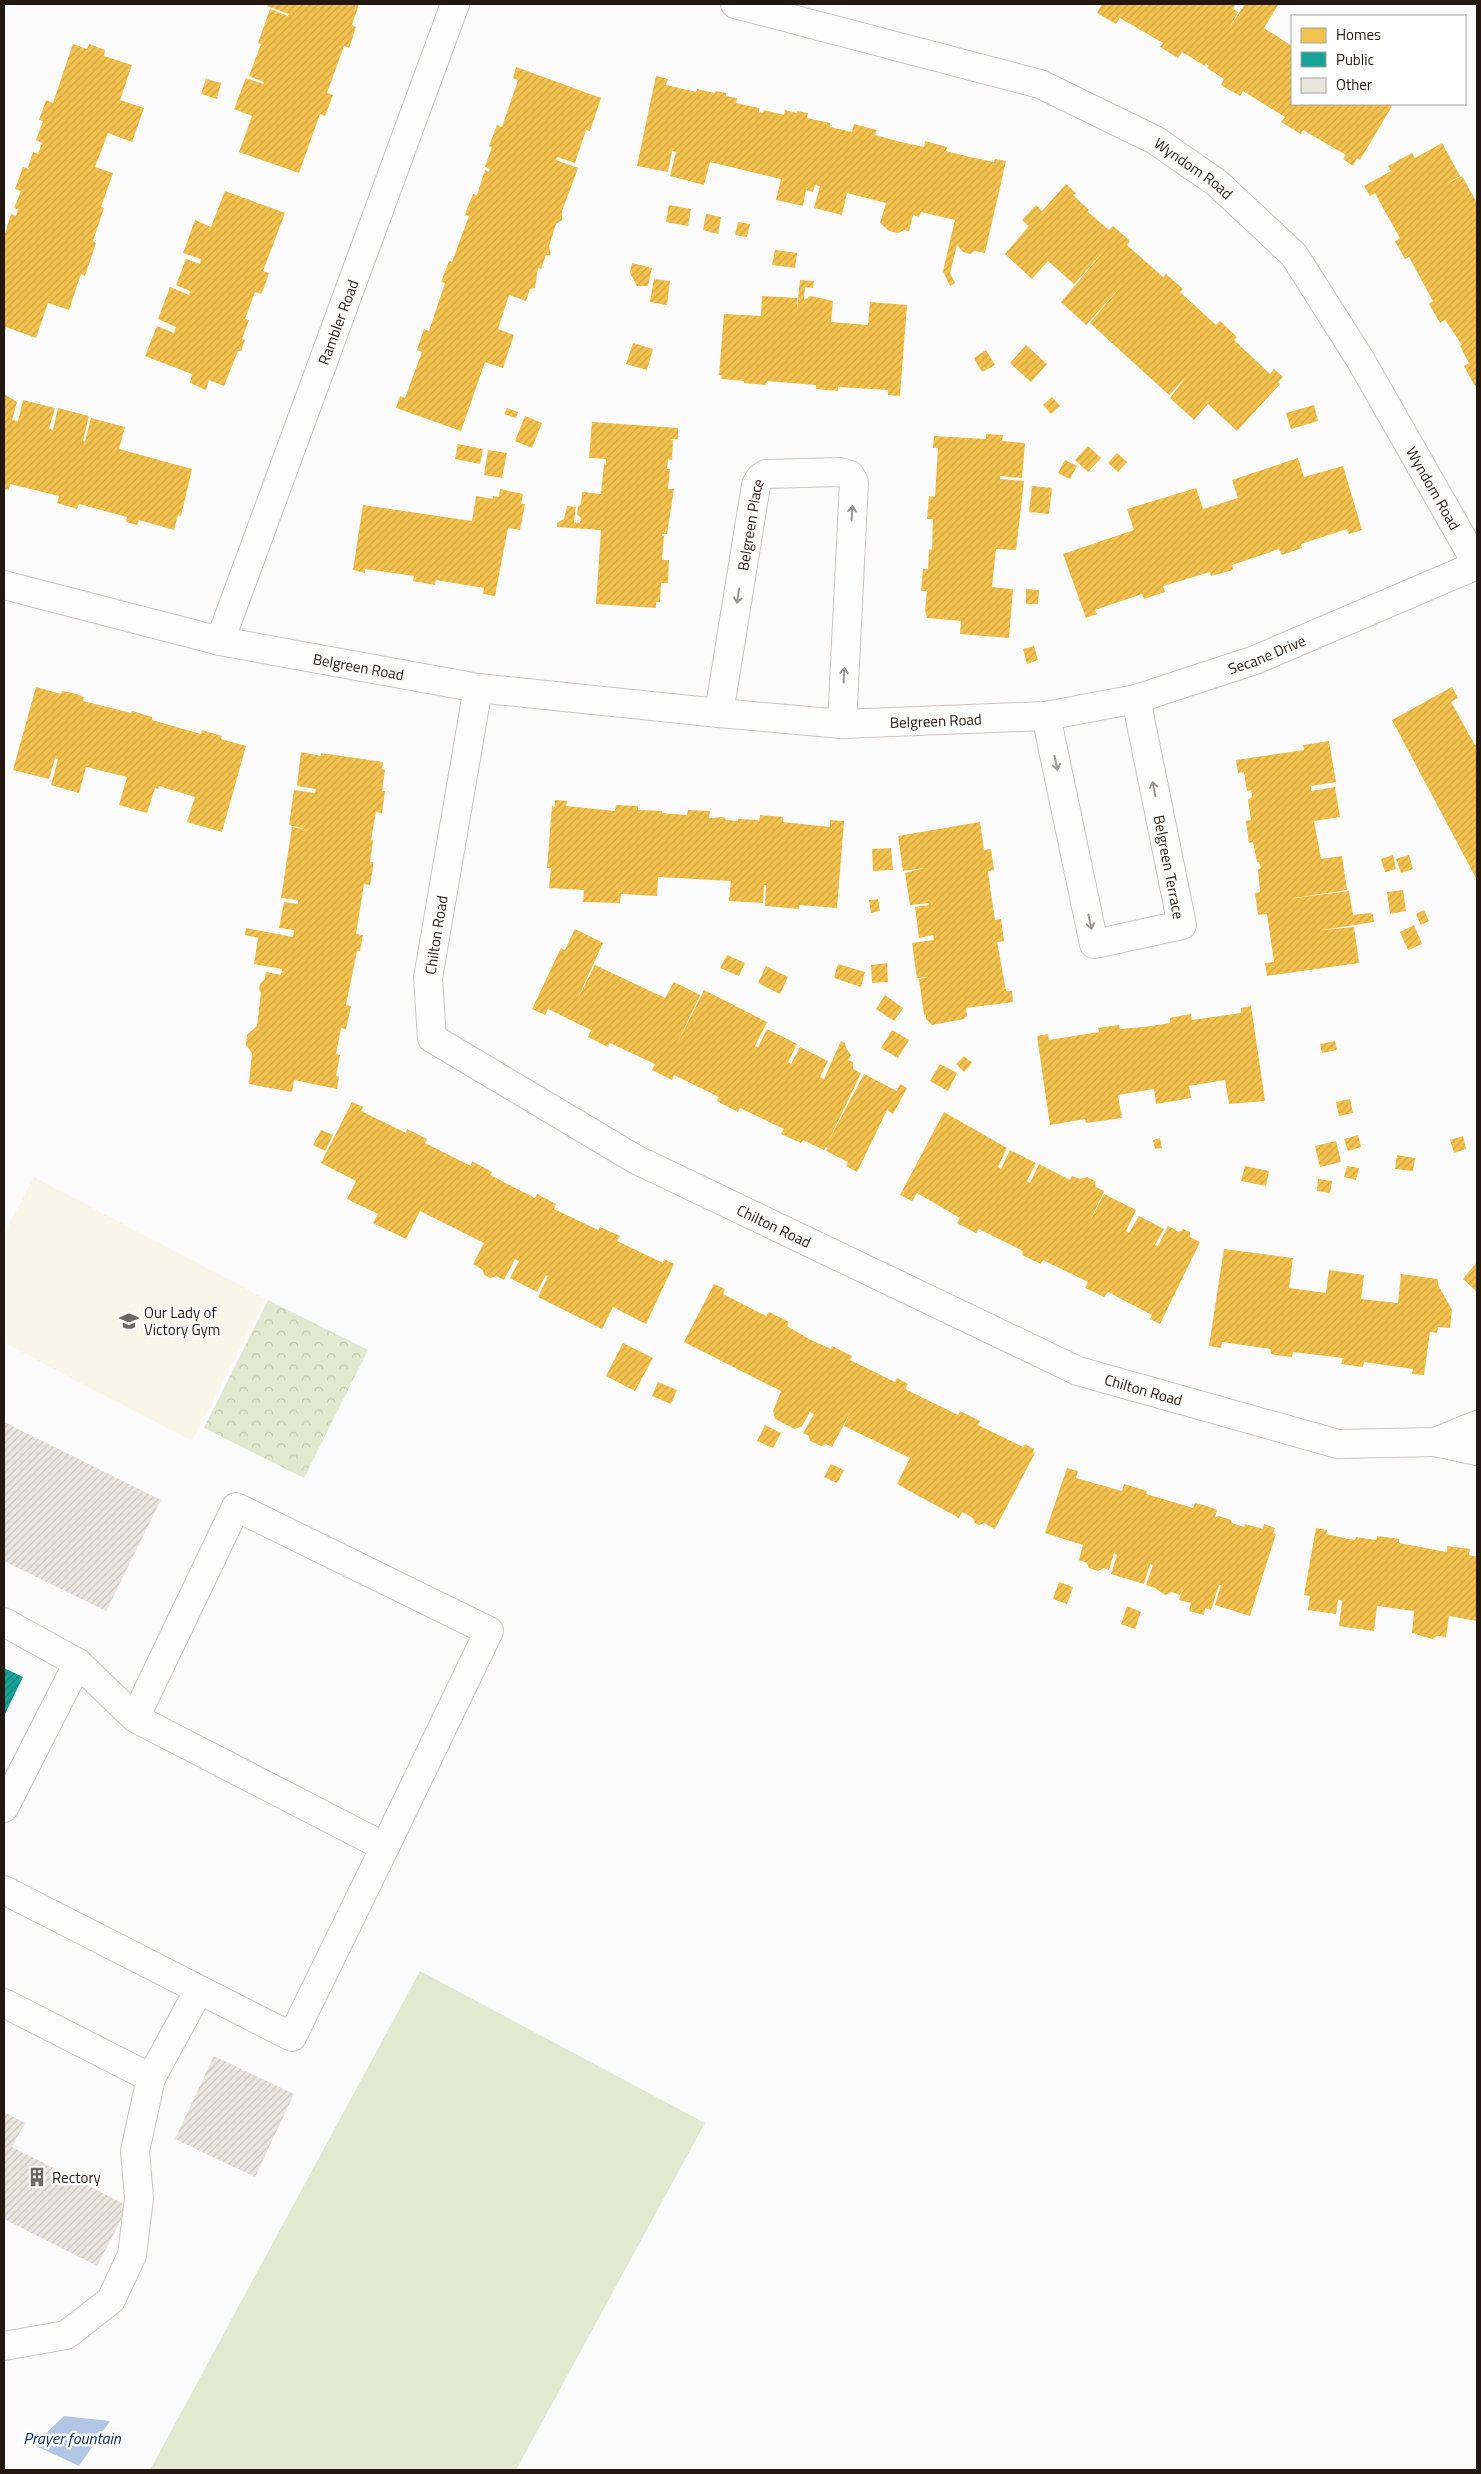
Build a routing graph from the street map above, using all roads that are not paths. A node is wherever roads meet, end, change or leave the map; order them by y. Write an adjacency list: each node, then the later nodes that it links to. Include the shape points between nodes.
1 (455, 4): 5 (street, Rambler Road)
2 (735, 4): 3 (street, Wyndom Road, via 1040,84 1155,140 1217,183 1294,255 1360,359)
3 (1477, 565): 7 (street, Secane Drive, via 1255,660)
4 (4, 585): 5 (street, Belgreen Road)
5 (220, 641): 6 (street, Belgreen Road)
6 (478, 688): 8 (street, Belgreen Road); 11 (street, Chilton Road, via 428,978 432,1038 635,1159 1078,1371 1338,1444 1434,1442)
7 (1136, 699): 9 (street, Secane Drive); 9 (street, Belgreen Terrace, one-way to 7, via 1094,944 1182,925)
8 (719, 713): 10 (street); 10 (street, Belgreen Place, one-way to 8, via 854,482 850,475 840,472 766,474 756,485)
9 (1046, 716): 10 (street, Belgreen Road)
10 (834, 723)
11 (1476, 1434)
12 (4, 1622): 13 (street)
13 (78, 1663): 14 (street); 15 (street)
14 (135, 1718): 16 (street); 16 (street, via 236,1507 489,1632)
15 (4, 1808)
16 (385, 1847): 18 (street, via 292,2037)
17 (4, 1890): 18 (street)
18 (199, 1990): 20 (street)
19 (4, 2002): 20 (street)
20 (151, 2078): 21 (street, via 134,2151 139,2198 132,2255 111,2300 66,2335)
21 (4, 2346)

